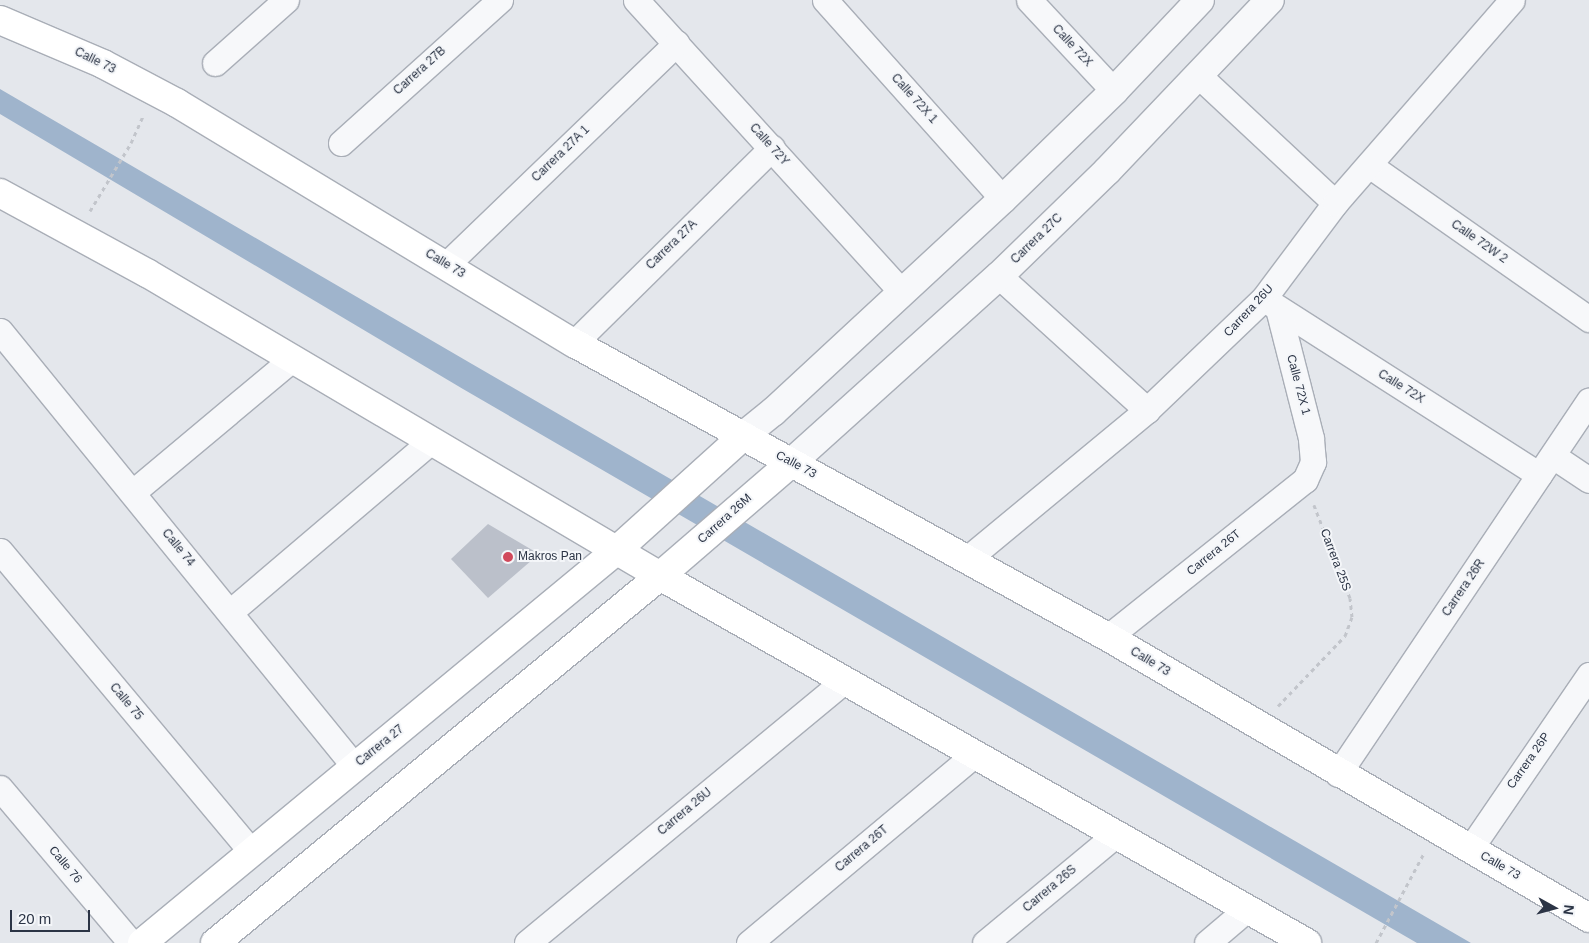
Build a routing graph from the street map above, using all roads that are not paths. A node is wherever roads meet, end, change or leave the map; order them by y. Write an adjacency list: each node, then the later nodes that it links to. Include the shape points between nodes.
1 (286, 0): 11 (street)
2 (500, 0): 14 (street, Carrera 27B)
3 (636, 0): 10 (street, Calle 72Y)
4 (824, 0): 18 (street, Calle 72X 1)
5 (1029, 0): 13 (street, Calle 72X)
6 (1200, 0): 13 (street)
7 (1270, 0): 12 (street, Carrera 27C)
8 (1512, 0): 16 (street, Carrera 26U)
9 (0, 20): 20 (main road, Calle 73, via 61,44 154,91)
10 (677, 43): 15 (street, Calle 72Y); 20 (street, Carrera 27A 1)
11 (215, 63)
12 (1198, 76): 19 (street); 21 (street, Carrera 27C)
13 (1114, 91): 18 (street)
14 (341, 142)
15 (772, 148): 22 (street, Calle 72Y); 26 (street, Carrera 27A)
16 (1369, 165): 19 (street, Carrera 26U); 24 (street, Calle 72W 2)
17 (0, 193): 27 (main road, via 147,273)
18 (1002, 199): 22 (street)
19 (1335, 203): 23 (street, Carrera 26U)
20 (446, 265): 26 (main road, Calle 73)
21 (999, 276): 29 (street); 32 (street, Carrera 27C)
22 (900, 291): 30 (street, via 773,412)
23 (1271, 303): 29 (street, Carrera 26U); 33 (street, Calle 72X); 34 (street, Calle 72X 1, via 1311,438)
24 (1589, 319)
25 (0, 331): 36 (street, Calle 74)
26 (574, 343): 30 (main road, Calle 73)
27 (292, 359): 31 (main road); 36 (street)
28 (1589, 401): 33 (street, Carrera 26R)
29 (1147, 410): 39 (street, Carrera 26U)
30 (743, 436): 32 (main road, Calle 73); 37 (main road)
31 (431, 442): 37 (main road); 41 (street)
32 (791, 463): 39 (main road, Calle 73); 40 (main road, Carrera 26M)
33 (1546, 465): 35 (street, Calle 72X); 47 (street, Carrera 26R)
34 (1309, 471): 42 (street, Carrera 26T)
35 (1589, 480)
36 (133, 492): 41 (street, Calle 74)
37 (617, 550): 40 (main road); 46 (main road, Carrera 27)
38 (0, 551): 51 (street, Calle 75)
39 (966, 560): 42 (main road, Calle 73)
40 (660, 576): 44 (main road); 56 (main road)
41 (230, 612): 46 (street, Calle 74)
42 (1108, 637): 47 (main road, Calle 73)
43 (1589, 675): 50 (street, Carrera 26P)
44 (844, 681): 45 (main road); 57 (street, Carrera 26U)
45 (975, 754): 49 (main road); 58 (street, Carrera 26T)
46 (355, 767): 51 (main road, Carrera 27)
47 (1338, 774): 50 (main road, Calle 73)
48 (0, 788): 54 (street, Calle 76)
49 (1115, 835): 52 (main road); 59 (street, Carrera 26S)
50 (1470, 849): 53 (main road, Calle 73)
51 (252, 852): 55 (main road, Carrera 27)
52 (1247, 910): 60 (street); 61 (main road)
53 (1589, 918)
54 (131, 943)
55 (142, 943)
56 (215, 943)
57 (527, 943)
58 (749, 943)
59 (985, 943)
60 (1207, 943)
61 (1307, 943)

